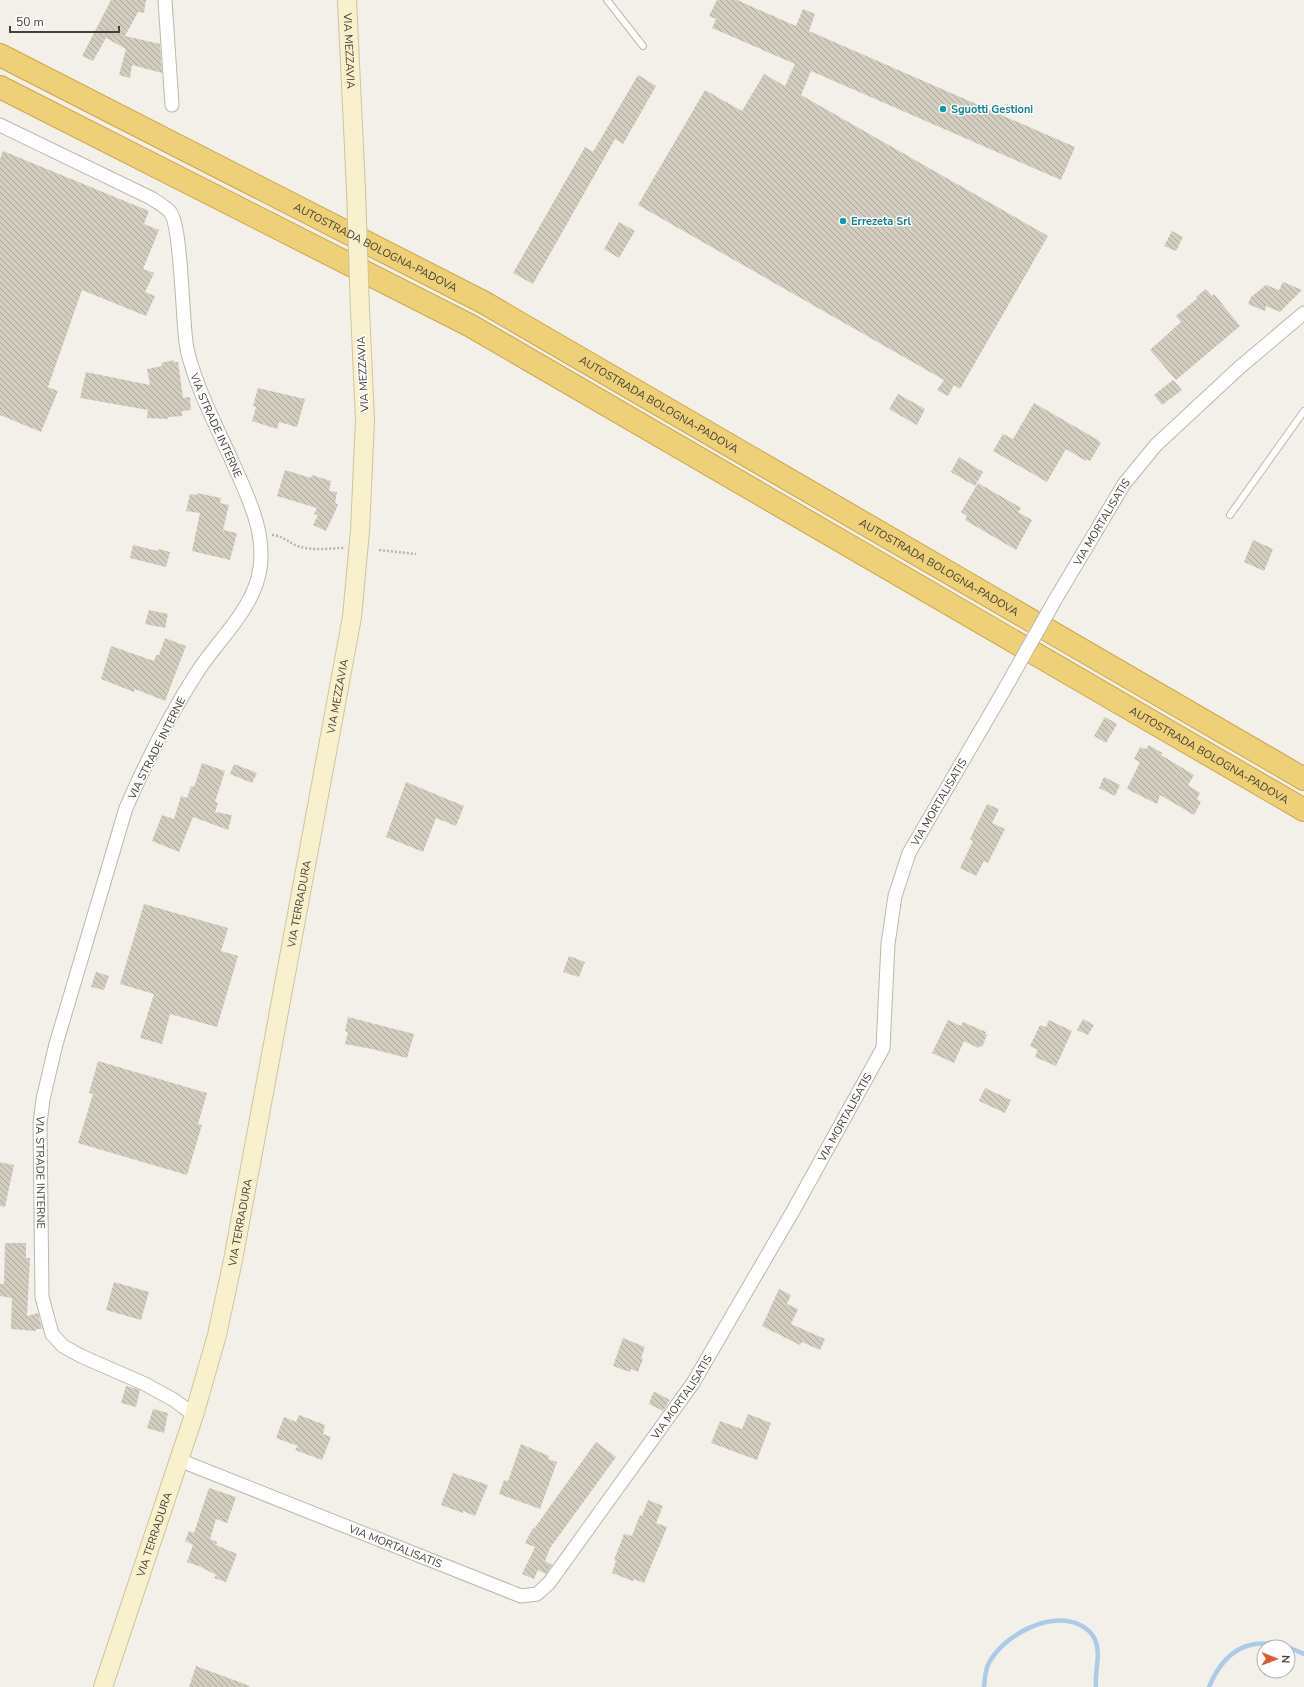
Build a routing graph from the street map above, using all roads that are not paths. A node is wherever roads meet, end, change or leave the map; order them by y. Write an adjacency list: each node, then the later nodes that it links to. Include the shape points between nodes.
1 (165, 0): 7 (street)
2 (348, 0): 12 (main road, VIA MEZZAVIA, bridge, via 365,420 360,531 352,617)
3 (607, 0): 4 (lane)
4 (643, 46)
5 (0, 55): 13 (highway, AUTOSTRADA BOLOGNA-PADOVA, via 483,302)
6 (0, 87): 14 (highway, AUTOSTRADA BOLOGNA-PADOVA, via 471,326)
7 (172, 105)
8 (0, 125): 15 (street, VIA STRADE INTERNE, via 151,198 171,212 176,228 188,349 199,386 253,509 260,535 258,577 251,597 197,673 139,778 126,808 56,1044 40,1124 42,1297 52,1334 63,1346 145,1384)
9 (1304, 313): 16 (street, VIA MORTALISATIS, bridge, via 1240,367 1156,445 1124,484 1055,600 909,853 895,896 888,944 883,1048 793,1211 693,1383 549,1583 537,1594 521,1596)
10 (1304, 411): 11 (lane)
11 (1230, 515)
12 (328, 746): 15 (main road, VIA TERRADURA, via 233,1260 217,1335)
13 (1304, 779)
14 (1304, 810)
15 (194, 1415): 16 (main road, VIA TERRADURA)
16 (179, 1460): 17 (main road, VIA TERRADURA)
17 (103, 1687)

